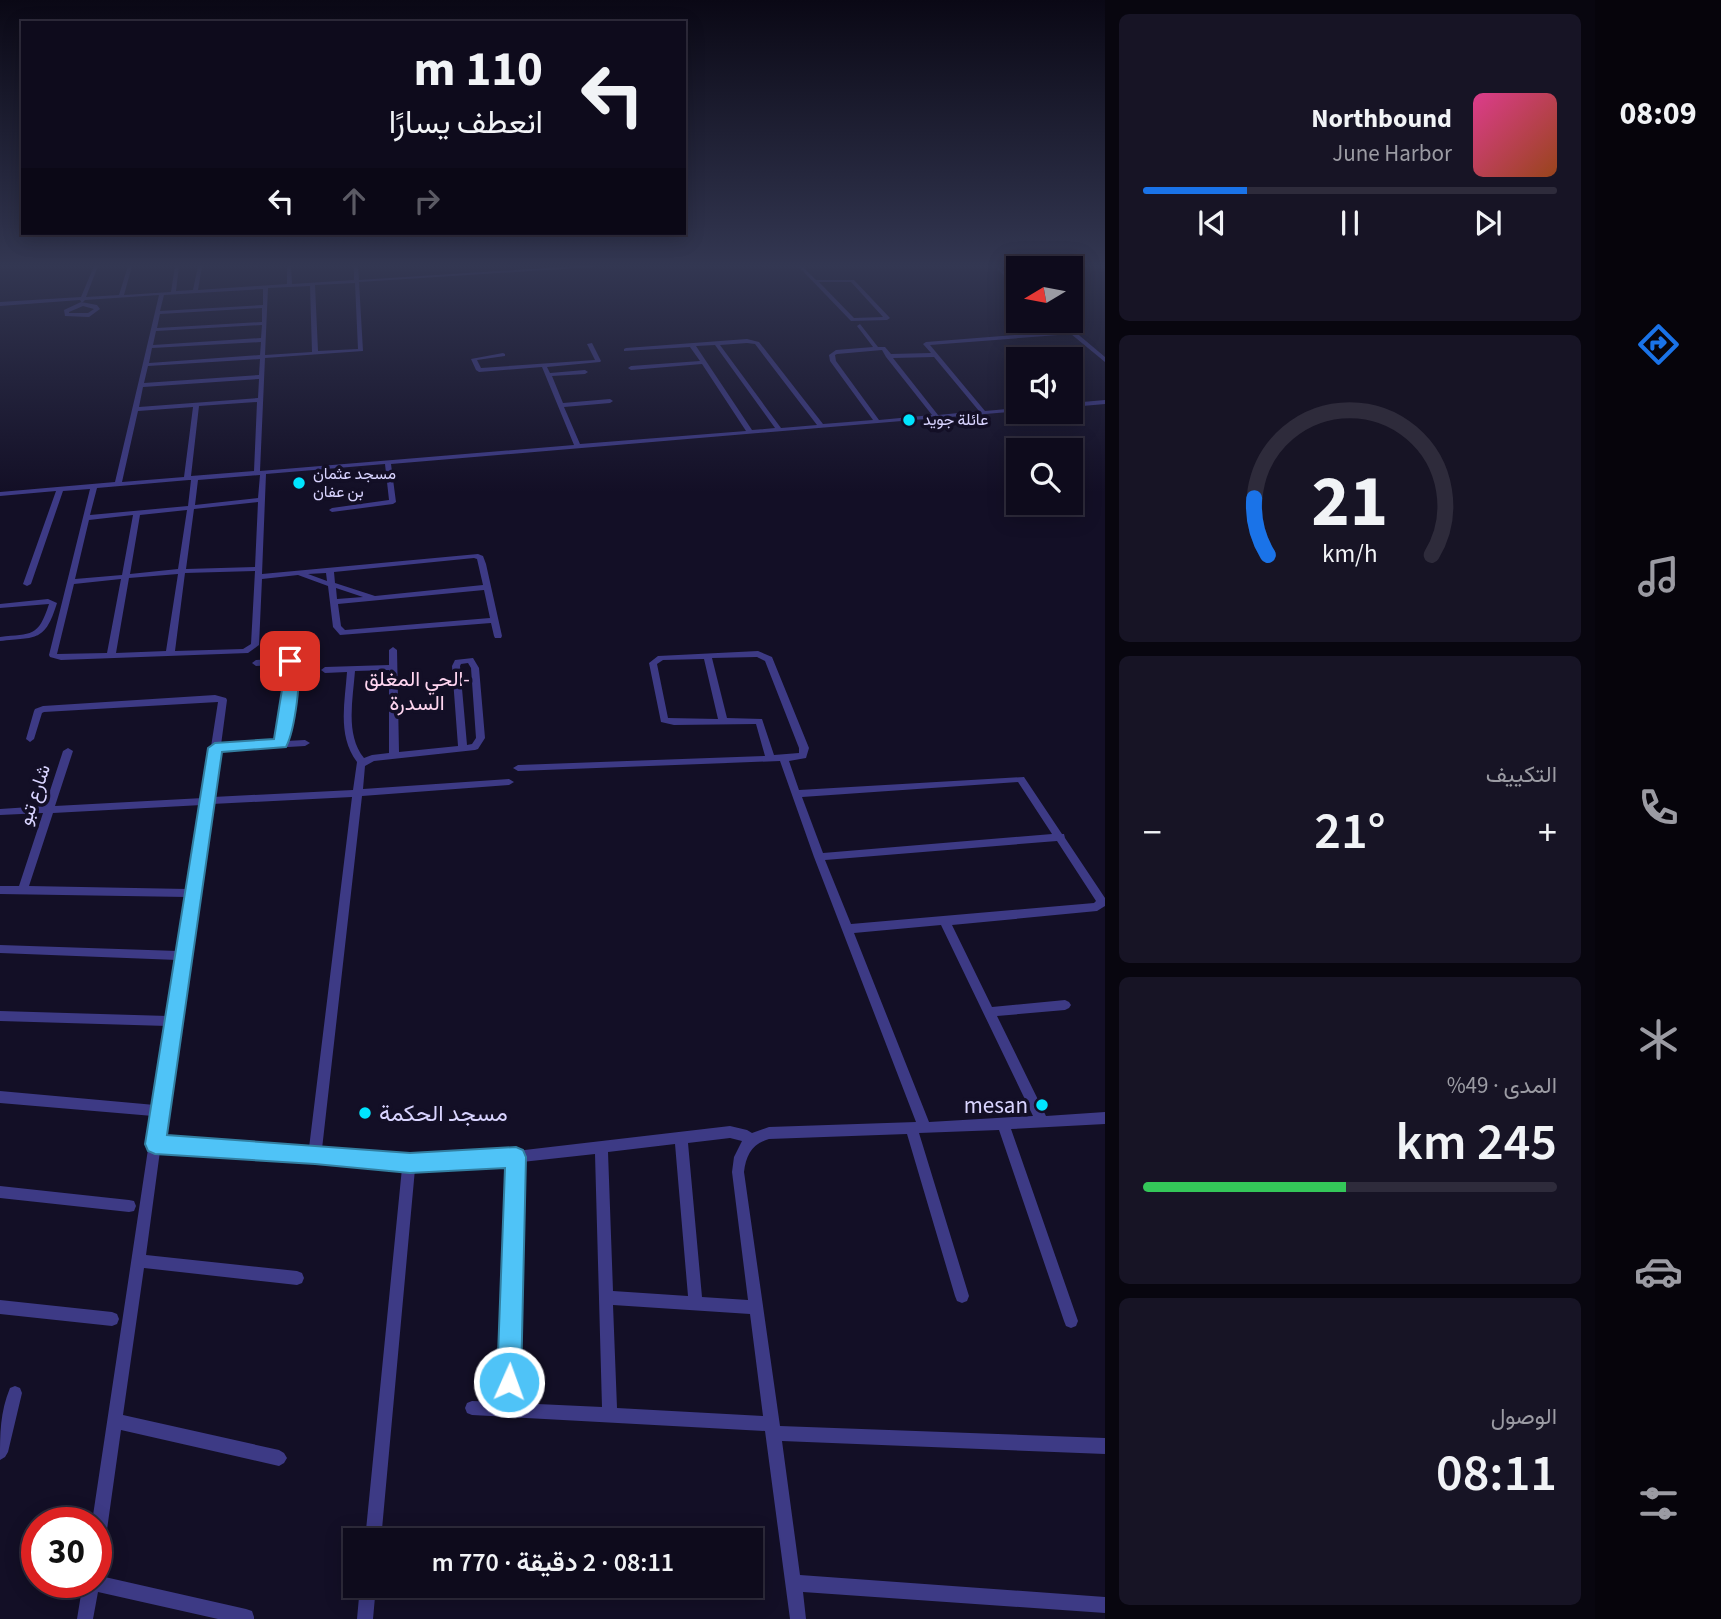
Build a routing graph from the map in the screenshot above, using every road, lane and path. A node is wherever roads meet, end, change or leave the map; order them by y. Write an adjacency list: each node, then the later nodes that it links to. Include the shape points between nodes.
1 (150, 342): 14 (street)
2 (237, 342): 14 (street)
3 (262, 342): 21 (street)
4 (314, 342): 17 (street)
5 (362, 342): 17 (street, via 363,349)
6 (741, 342): 11 (street)
7 (753, 342): 42 (street)
8 (871, 342): 15 (street)
9 (956, 342): 19 (street, via 926,344)
10 (1083, 342): 22 (street)
11 (716, 343): 13 (street); 43 (street)
12 (590, 344): 25 (street, via 598,361)
13 (692, 345): 16 (street); 23 (street)
14 (149, 347): 24 (street)
15 (876, 348): 20 (street, via 883,348); 41 (street, via 836,352 832,358)
16 (626, 350)
17 (315, 354): 21 (street)
18 (503, 355): 25 (street, via 474,359 480,370)
19 (933, 355): 20 (street); 39 (street)
20 (888, 356): 40 (street)
21 (261, 357): 24 (street); 29 (street)
22 (1105, 360)
23 (704, 362): 26 (street); 44 (street)
24 (145, 365): 30 (street)
25 (544, 365): 28 (street)
26 (631, 368)
27 (585, 372): 28 (street)
28 (548, 375): 36 (street)
29 (260, 377): 30 (street); 31 (street)
30 (140, 385): 37 (street)
31 (260, 400): 34 (street); 47 (street)
32 (610, 401): 36 (street)
33 (1105, 401): 35 (street)
34 (196, 404): 37 (street); 48 (street)
35 (1083, 404)
36 (561, 405): 45 (street)
37 (135, 409): 49 (street)
38 (1006, 411): 39 (street)
39 (984, 413): 40 (street)
40 (937, 417): 41 (street)
41 (878, 422): 42 (street)
42 (821, 426): 43 (street)
43 (779, 430): 44 (street)
44 (750, 432): 45 (street)
45 (578, 446): 46 (street)
46 (388, 462): 47 (street); 55 (street, via 393,502)
47 (260, 473): 48 (street); 53 (street)
48 (191, 479): 49 (street); 54 (street)
49 (118, 484): 50 (street)
50 (94, 486): 51 (street); 57 (street)
51 (60, 489): 52 (street); 64 (street)
52 (0, 494)
53 (262, 500): 54 (street); 60 (street)
54 (190, 508): 56 (street); 58 (street)
55 (332, 510)
56 (137, 513): 57 (street); 62 (street)
57 (86, 518): 63 (street)
58 (181, 571): 60 (street); 62 (street); 74 (street)
59 (330, 571): 61 (street); 65 (street); 66 (street, via 475,556 480,558)
60 (258, 573): 61 (street); 74 (street, via 252,649)
61 (297, 574): 65 (street)
62 (125, 576): 63 (street); 75 (street)
63 (70, 582): 75 (street, via 53,655)
64 (27, 584)
65 (332, 584): 67 (street); 68 (street)
66 (486, 587): 67 (street); 70 (street)
67 (375, 598): 68 (street)
68 (334, 602): 70 (street, via 338,630 348,634)
69 (0, 606): 72 (street, via 52,603 41,632)
70 (494, 620): 71 (street)
71 (498, 636)
72 (0, 639)
73 (393, 650): 78 (street)
74 (170, 654): 75 (street)
75 (111, 656)
76 (708, 657): 81 (street); 81 (street, via 653,662 661,716 671,722); 90 (street, via 758,654 769,659 805,752 801,757)
77 (256, 663): 84 (street, via 283,660 292,665)
78 (393, 667): 79 (street); 88 (street)
79 (351, 669): 80 (street); 91 (street, via 350,738 353,753)
80 (325, 670)
81 (723, 721): 89 (street, via 760,722)
82 (30, 738): 85 (street, via 38,711 43,709 215,698 223,703)
83 (305, 743): 84 (street)
84 (281, 744): 85 (street)
85 (215, 748): 96 (street)
86 (463, 749): 86 (street, via 475,747 481,738 475,668 470,660 456,666); 88 (street)
87 (68, 751): 97 (street, شارع تبو)
88 (394, 755): 91 (street)
89 (771, 758): 90 (street); 92 (street)
90 (783, 758): 95 (street)
91 (362, 762): 94 (street)
92 (518, 768)
93 (509, 782): 94 (street)
94 (357, 793): 96 (street); 122 (street)
95 (794, 794): 99 (street, via 1019,778); 100 (street)
96 (206, 801): 97 (street); 103 (street)
97 (48, 810): 98 (street); 102 (street, شارع تبو)
98 (0, 812)
99 (1061, 837): 100 (street); 104 (street, via 1098,894 1100,906)
100 (818, 857): 105 (street)
101 (0, 890): 102 (street)
102 (23, 890): 103 (street)
103 (193, 893): 107 (street)
104 (944, 920): 105 (street); 109 (street)
105 (847, 929): 117 (street)
106 (0, 949): 107 (street)
107 (183, 956): 111 (street)
108 (1065, 1004): 109 (street)
109 (989, 1012): 115 (street)
110 (0, 1016): 111 (street)
111 (173, 1021): 113 (street)
112 (0, 1097): 113 (street)
113 (160, 1111): 120 (street)
114 (1105, 1118): 115 (street)
115 (1042, 1121): 116 (street)
116 (1003, 1125): 117 (street); 135 (street)
117 (918, 1128): 119 (street, via 769,1133); 129 (street)
118 (681, 1138): 119 (street, via 737,1132 747,1136); 121 (street); 131 (street)
119 (748, 1142): 133 (street, via 738,1172)
120 (155, 1144): 122 (street); 127 (street)
121 (600, 1147): 123 (street); 130 (street)
122 (315, 1154): 124 (street)
123 (516, 1157): 124 (street); 138 (street)
124 (410, 1163): 146 (street)
125 (0, 1192): 126 (street)
126 (129, 1206)
127 (139, 1261): 128 (street); 140 (street)
128 (297, 1278)
129 (962, 1296)
130 (606, 1298): 131 (street); 139 (street)
131 (696, 1303): 133 (street)
132 (0, 1307): 134 (street)
133 (755, 1307): 141 (street)
134 (112, 1319)
135 (1071, 1321)
136 (15, 1393): 143 (street)
137 (472, 1408): 138 (street)
138 (509, 1410): 139 (street)
139 (610, 1414): 141 (street)
140 (117, 1422): 144 (street); 145 (street)
141 (772, 1428): 142 (street); 147 (street)
142 (1105, 1446)
143 (0, 1452)
144 (279, 1458)
145 (103, 1507)
146 (374, 1528)
147 (792, 1583): 151 (street); 155 (street)
148 (112, 1587): 152 (street)
149 (88, 1598): 153 (street)
150 (367, 1598): 154 (street)
151 (1105, 1605)
152 (246, 1617)
153 (85, 1619)
154 (365, 1619)
155 (797, 1619)

